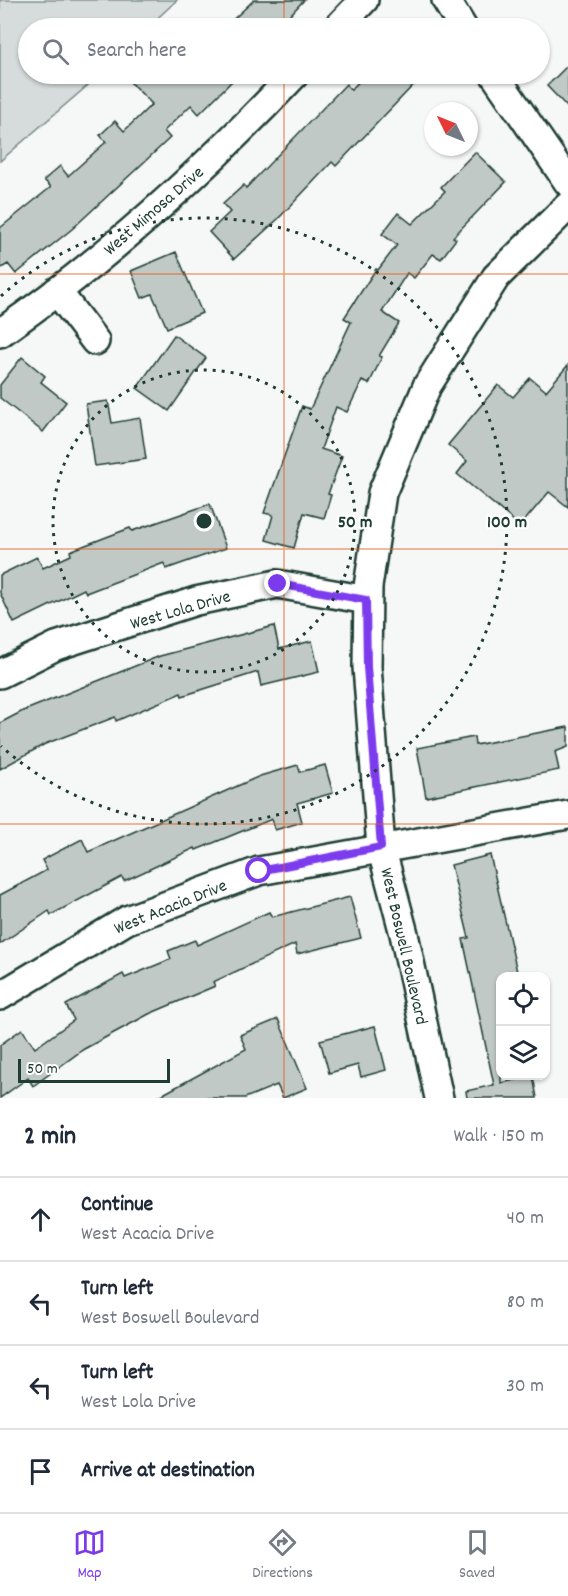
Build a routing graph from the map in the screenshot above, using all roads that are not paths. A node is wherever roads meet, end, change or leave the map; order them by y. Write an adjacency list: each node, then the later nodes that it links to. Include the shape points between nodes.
1 (364, 0): 3 (street)
2 (446, 0): 4 (street)
3 (347, 18)
4 (457, 18)
5 (286, 84): 9 (street, West Mimosa Drive, via 173,194)
6 (501, 84): 7 (street)
7 (568, 182)
8 (568, 206): 12 (street, West Boswell Boulevard, via 496,277 427,386 382,493)
9 (57, 291): 10 (street, West Mimosa Drive); 11 (street)
10 (0, 333)
11 (95, 341)
12 (366, 600): 13 (street, West Lola Drive, via 278,584 196,601 142,618 56,646); 15 (street, West Boswell Boulevard, via 367,667)
13 (0, 674)
14 (568, 815): 15 (street, West Acacia Drive)
15 (381, 847): 16 (street, West Acacia Drive, via 259,871 126,920); 17 (street, West Boswell Boulevard)
16 (0, 996)
17 (439, 1098)

